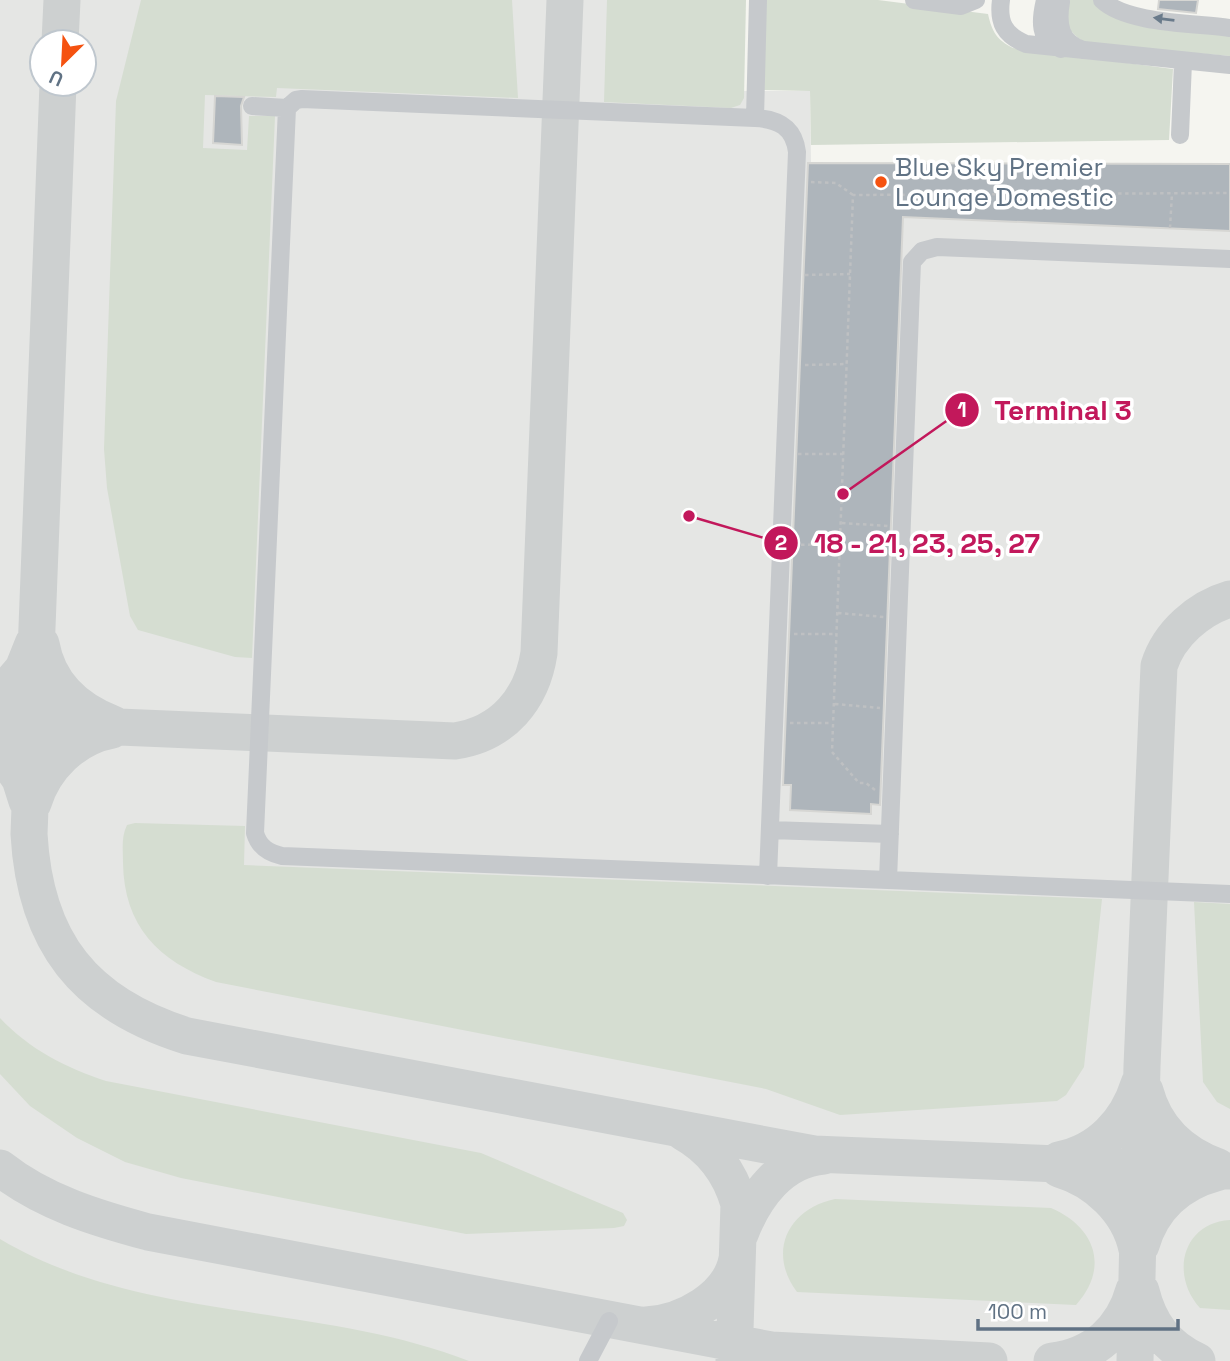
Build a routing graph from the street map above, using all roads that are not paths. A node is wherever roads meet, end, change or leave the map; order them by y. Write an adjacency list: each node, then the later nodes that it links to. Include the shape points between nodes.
1 (758, 0): 14 (lane)
2 (914, 0): 3 (lane, via 961,6)
3 (976, 0)
4 (1002, 0): 8 (lane, via 1001,24 1010,36 1026,44)
5 (1102, 0): 7 (lane, one-way to 5, via 1131,15)
6 (1054, 1): 8 (lane, via 1042,30 1048,41); 9 (lane, via 1062,34)
7 (1230, 28)
8 (1061, 49): 9 (lane)
9 (1087, 52): 10 (lane)
10 (1183, 61): 11 (lane); 15 (lane)
11 (1230, 65)
12 (252, 106): 13 (lane)
13 (287, 108): 14 (lane, via 302,99); 19 (lane, via 257,841 282,856)
14 (755, 118): 17 (lane, via 785,126 796,141 797,152)
15 (1180, 135)
16 (1230, 259): 18 (lane, via 937,247 922,251 912,262)
17 (770, 830): 18 (lane); 19 (lane)
18 (890, 834): 20 (lane)
19 (768, 876): 20 (lane)
20 (888, 880): 21 (lane)
21 (1230, 894)
22 (609, 1321): 23 (lane)
23 (588, 1361)

